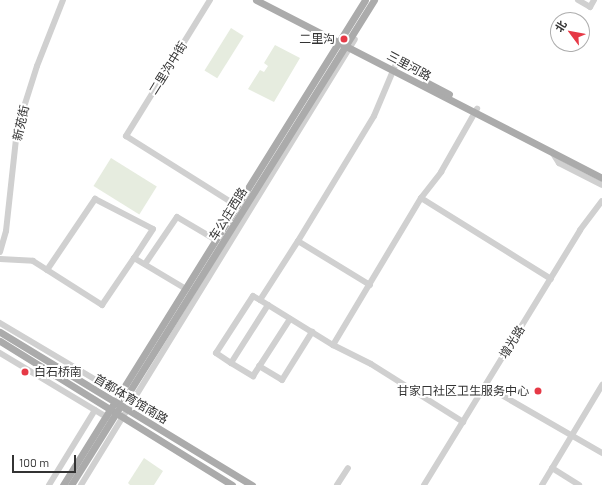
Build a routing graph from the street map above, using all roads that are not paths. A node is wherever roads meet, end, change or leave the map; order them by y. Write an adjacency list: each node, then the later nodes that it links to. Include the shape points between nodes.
1 (63, 0): 25 (street, 新苑街, via 38,62 17,129 6,231)
2 (210, 0): 20 (street, 二里沟中街, via 126,136)
3 (256, 0): 9 (main road, 三里河路)
4 (267, 0): 9 (main road, 三里河路)
5 (365, 0): 9 (main road)
6 (374, 0): 9 (main road)
7 (578, 0): 8 (street, via 590,7)
8 (594, 0)
9 (347, 43): 10 (main road, 三里河路); 11 (street); 12 (main road, 车公庄西路); 20 (main road, 车公庄西路)
10 (394, 68): 13 (main road, 三里河路); 24 (street, via 374,116)
11 (316, 103): 12 (main road); 49 (street)
12 (305, 112): 46 (main road, 车公庄西路)
13 (475, 113): 14 (main road, 三里河路); 15 (main road, 三里河路); 18 (street, via 441,172)
14 (551, 151): 16 (main road, 三里河路); 17 (street, 三里河路, via 560,163)
15 (602, 173)
16 (602, 178)
17 (602, 185)
18 (421, 198): 30 (street); 31 (street)
19 (602, 201): 30 (street, 增光路, via 580,230)
20 (237, 206): 23 (main road, 车公庄西路)
21 (153, 229): 22 (street); 26 (street); 29 (street, via 95,199)
22 (164, 236): 23 (street, via 177,217); 28 (street)
23 (216, 240): 32 (main road, 车公庄西路)
24 (298, 241): 31 (street); 33 (street)
25 (0, 252)
26 (134, 258): 28 (street); 29 (street, via 102,305)
27 (0, 259): 29 (street, via 33,261)
28 (145, 264): 32 (street)
29 (46, 270)
30 (551, 280): 44 (street, 增光路)
31 (370, 285): 40 (street)
32 (186, 289): 46 (main road, 车公庄西路)
33 (260, 300): 34 (street); 42 (street, via 253,296 216,353)
34 (268, 305): 35 (street); 42 (street)
35 (290, 319): 38 (street); 43 (street)
36 (0, 323): 46 (street, 首都体育馆南路)
37 (0, 332): 47 (main road, 首都体育馆南路)
38 (312, 332): 40 (street); 43 (street, via 282,380)
39 (0, 341): 50 (main road, 首都体育馆南路)
40 (332, 345): 52 (street, via 371,364)
41 (0, 353): 48 (street, 首都体育馆南路)
42 (231, 363): 43 (street, via 253,376)
43 (260, 366)
44 (486, 386): 52 (street, 增光路); 53 (street)
45 (602, 386): 53 (street)
46 (123, 396): 47 (main road)
47 (118, 404): 49 (main road, 首都体育馆南路); 50 (main road)
48 (96, 410): 50 (street, 首都体育馆南路); 57 (street)
49 (128, 410): 51 (street); 62 (main road, 首都体育馆南路)
50 (111, 416): 51 (main road, 首都体育馆南路); 58 (main road); 59 (main road)
51 (123, 419): 60 (street); 61 (main road, 首都体育馆南路)
52 (463, 422): 64 (street, 增光路)
53 (572, 435): 54 (street); 56 (street)
54 (602, 454)
55 (348, 468): 63 (street)
56 (552, 468): 65 (street); 66 (street)
57 (49, 485)
58 (63, 485)
59 (72, 485)
60 (81, 485)
61 (232, 485)
62 (252, 485)
63 (337, 485)
64 (424, 485)
65 (542, 485)
66 (579, 485)

